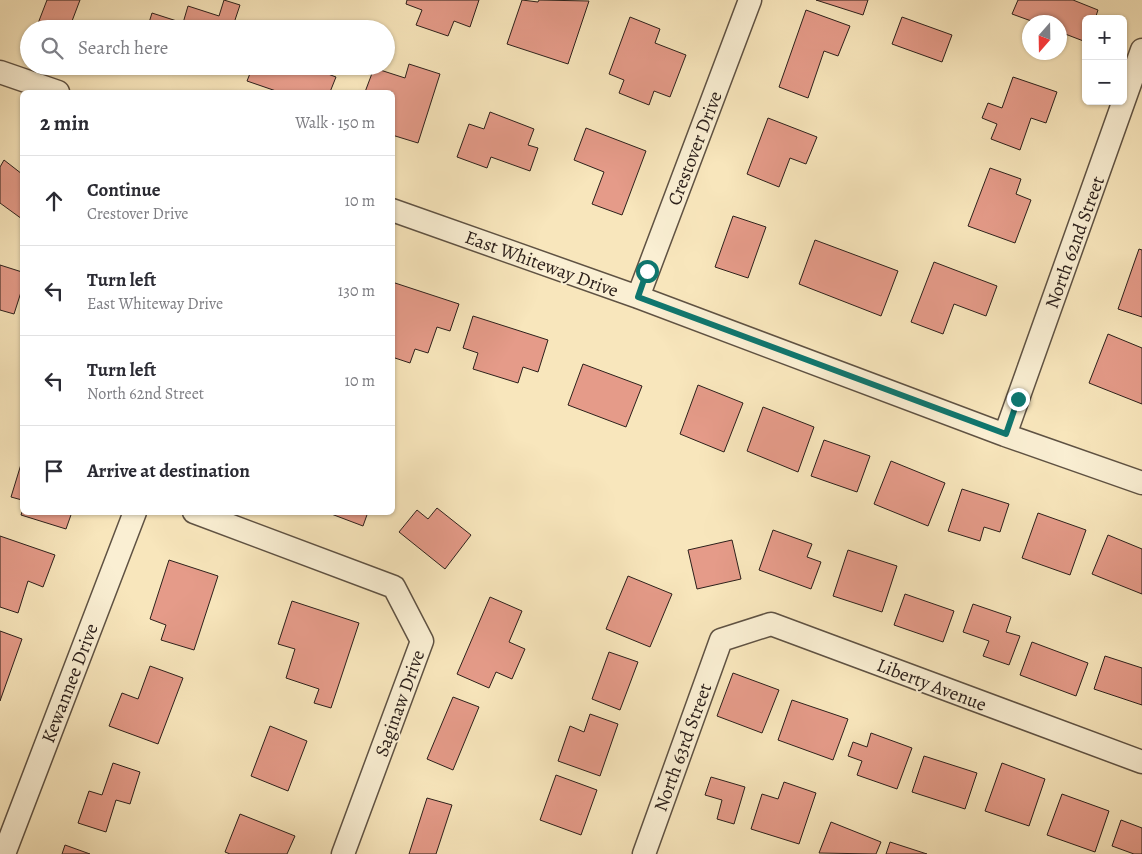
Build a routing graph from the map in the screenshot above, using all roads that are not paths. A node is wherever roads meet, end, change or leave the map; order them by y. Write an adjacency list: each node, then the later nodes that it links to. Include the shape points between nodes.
1 (750, 0): 6 (street, Crestover Drive)
2 (1142, 50): 7 (street, North 62nd Street)
3 (0, 72): 4 (street)
4 (52, 90)
5 (395, 211): 6 (street, East Whiteway Drive)
6 (638, 297): 7 (street, East Whiteway Drive)
7 (1006, 434): 8 (street, East Whiteway Drive)
8 (1142, 483)
9 (133, 515): 14 (street, Kewannee Drive)
10 (202, 515): 15 (street, Saginaw Drive, via 394,587 422,641)
11 (721, 640): 12 (street, Liberty Avenue, via 771,624); 13 (street, North 63rd Street)
12 (1142, 762)
13 (651, 852)
14 (4, 854)
15 (343, 854)

